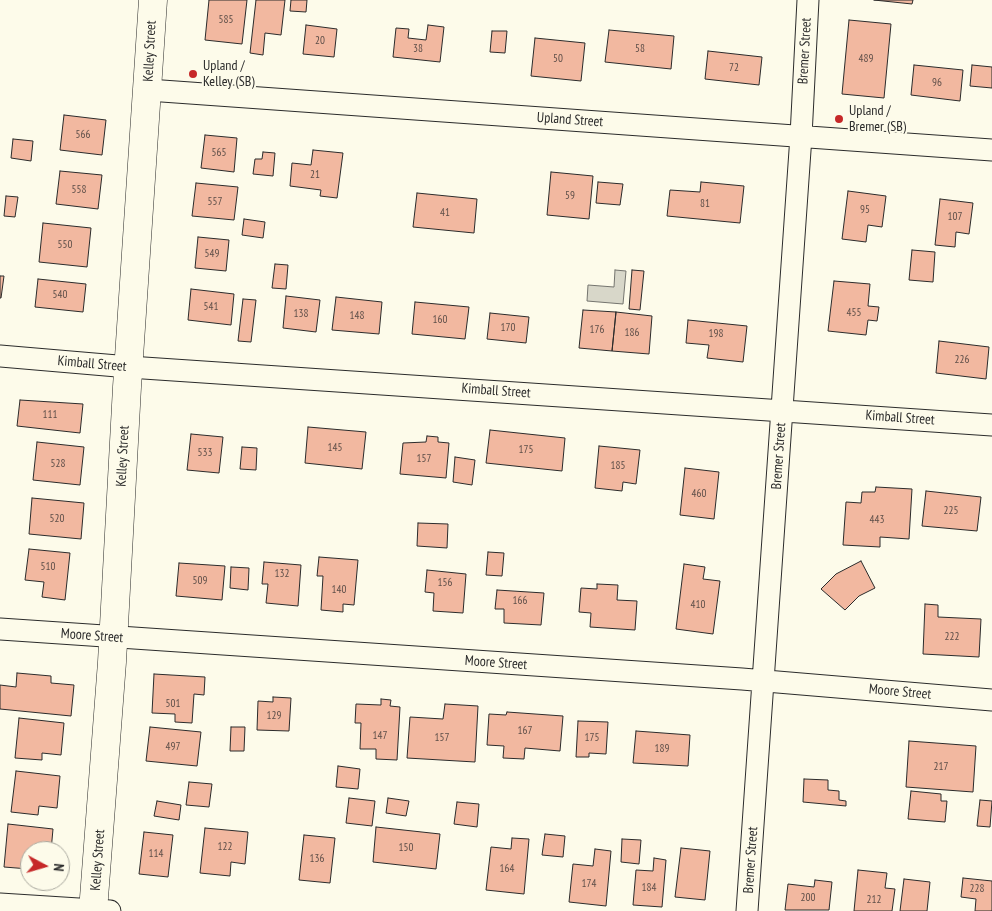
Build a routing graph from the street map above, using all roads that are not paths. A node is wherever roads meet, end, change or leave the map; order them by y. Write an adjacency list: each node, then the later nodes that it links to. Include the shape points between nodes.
1 (153, 0): 3 (street, Kelley Street)
2 (808, 0): 4 (street, Bremer Street)
3 (148, 90): 4 (street, Upland Street); 7 (street, Kelley Street)
4 (801, 136): 5 (street, Upland Street); 8 (street, Bremer Street)
5 (992, 150)
6 (0, 356): 7 (street, Kimball Street)
7 (129, 367): 8 (street, Kimball Street); 11 (street, Kelley Street)
8 (782, 410): 9 (street, Kimball Street); 12 (street, Bremer Street)
9 (992, 425)
10 (0, 629): 11 (street, Moore Street)
11 (113, 637): 12 (street, Moore Street); 15 (street, Kelley Street)
12 (763, 680): 13 (street, Moore Street); 16 (street, Bremer Street)
13 (992, 700)
14 (0, 904): 15 (street)
15 (99, 911)
16 (747, 911)

